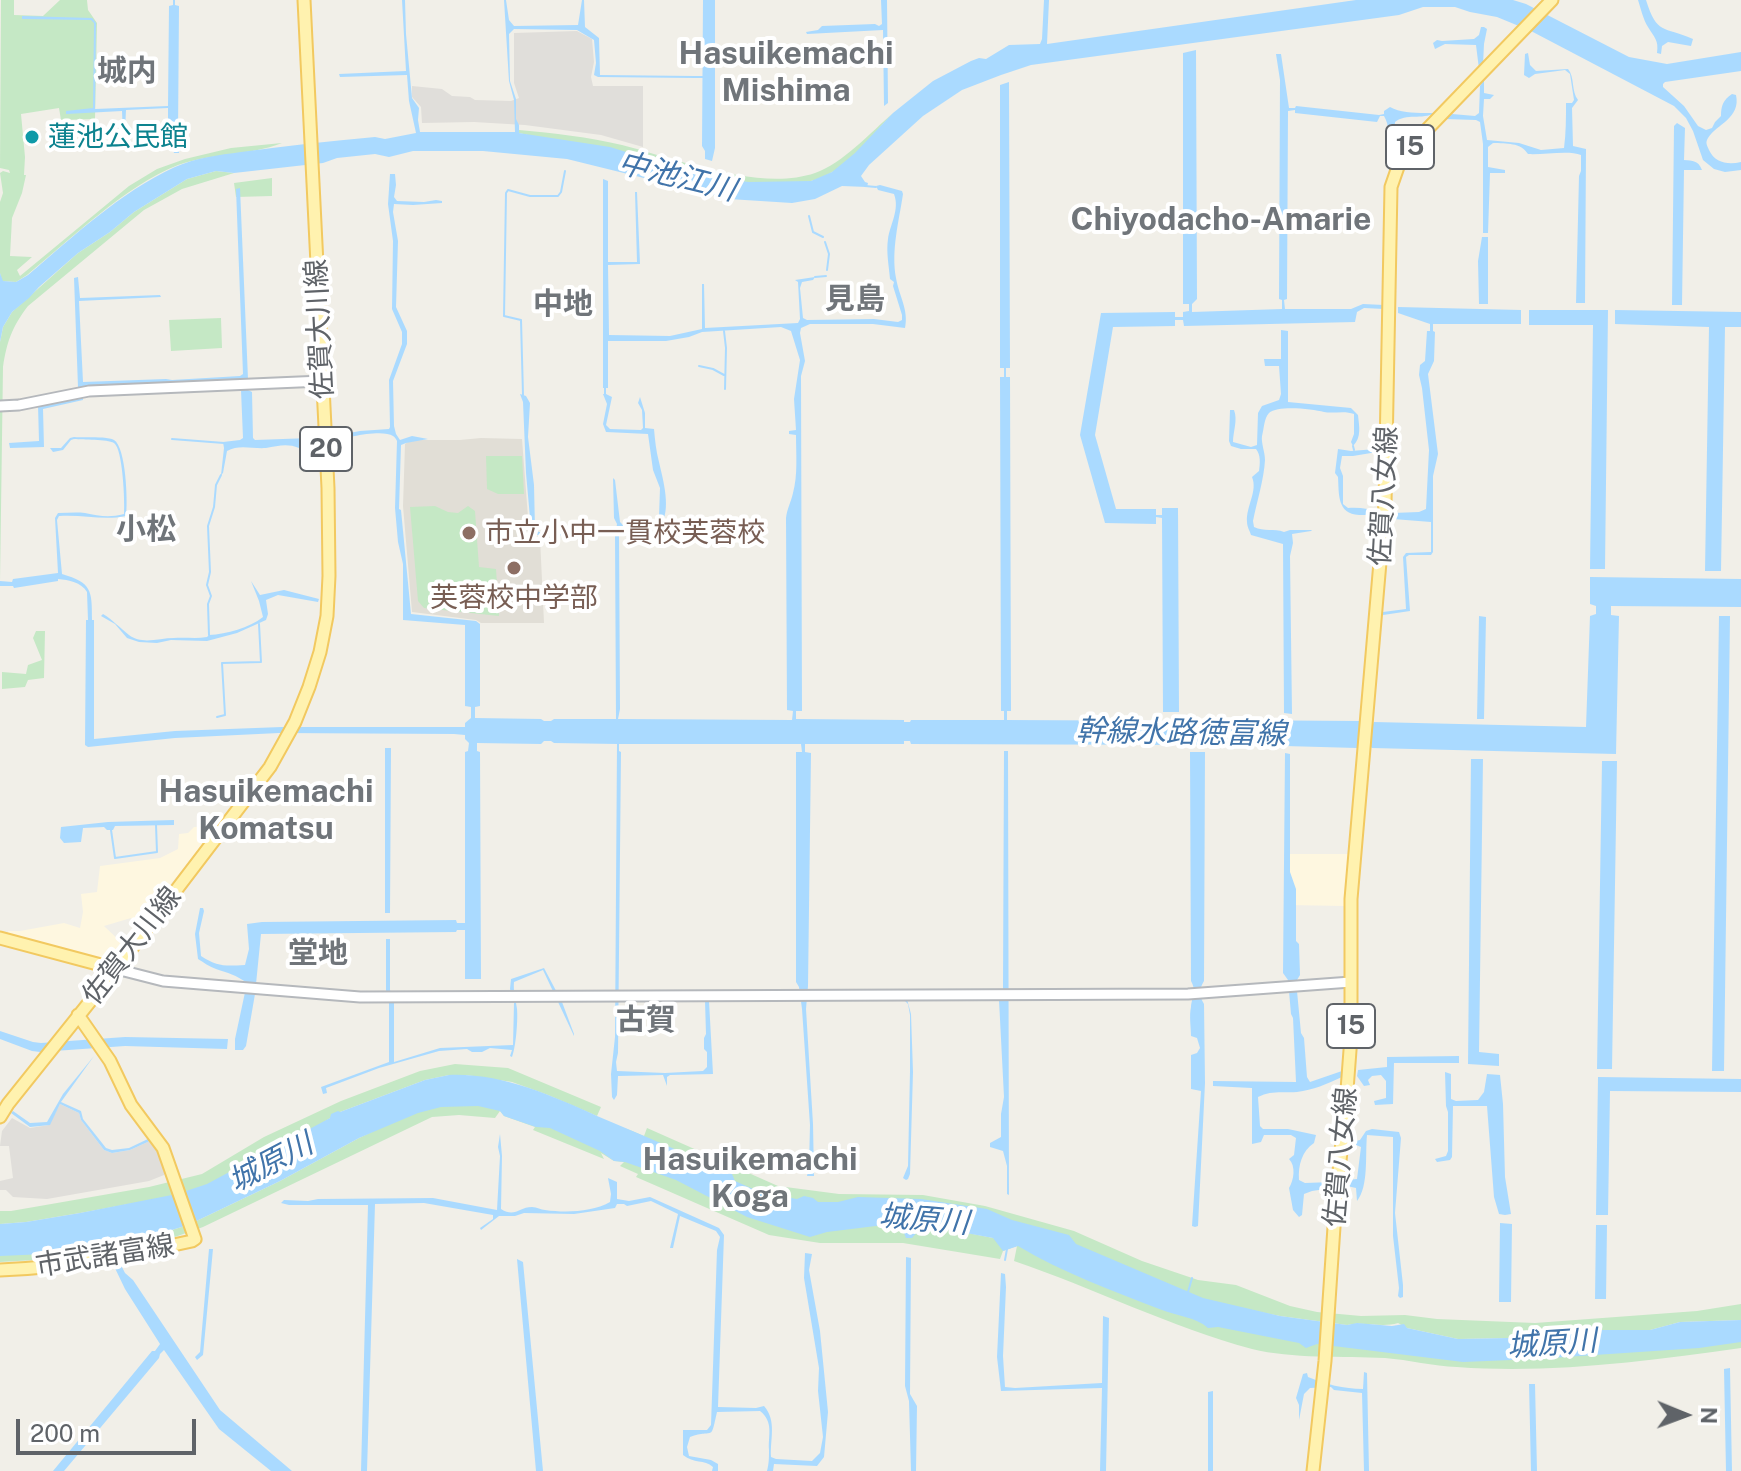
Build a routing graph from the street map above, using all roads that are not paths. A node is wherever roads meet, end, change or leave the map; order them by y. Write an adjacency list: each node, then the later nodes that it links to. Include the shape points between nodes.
1 (304, 0): 3 (main road, 佐賀大川線 / 20)
2 (1548, 4): 7 (main road, 佐賀八女線 / 15, via 1412,145 1391,187 1385,504 1351,899)
3 (322, 381): 4 (street, via 81,392); 6 (main road, 佐賀大川線 / 20, via 329,576 327,616 309,687 270,767)
4 (1, 406)
5 (0, 938): 6 (main road)
6 (116, 969): 7 (street, via 163,981 360,997 1204,994); 8 (main road, 佐賀大川線 / 20)
7 (1351, 982): 11 (main road, 佐賀八女線 / 15, via 1351,1037)
8 (78, 1015): 9 (main road, 佐賀大川線 / 20); 10 (main road, 市武諸富線, via 163,1148 195,1236 192,1241 75,1264)
9 (0, 1117)
10 (0, 1270)
11 (1313, 1471)

